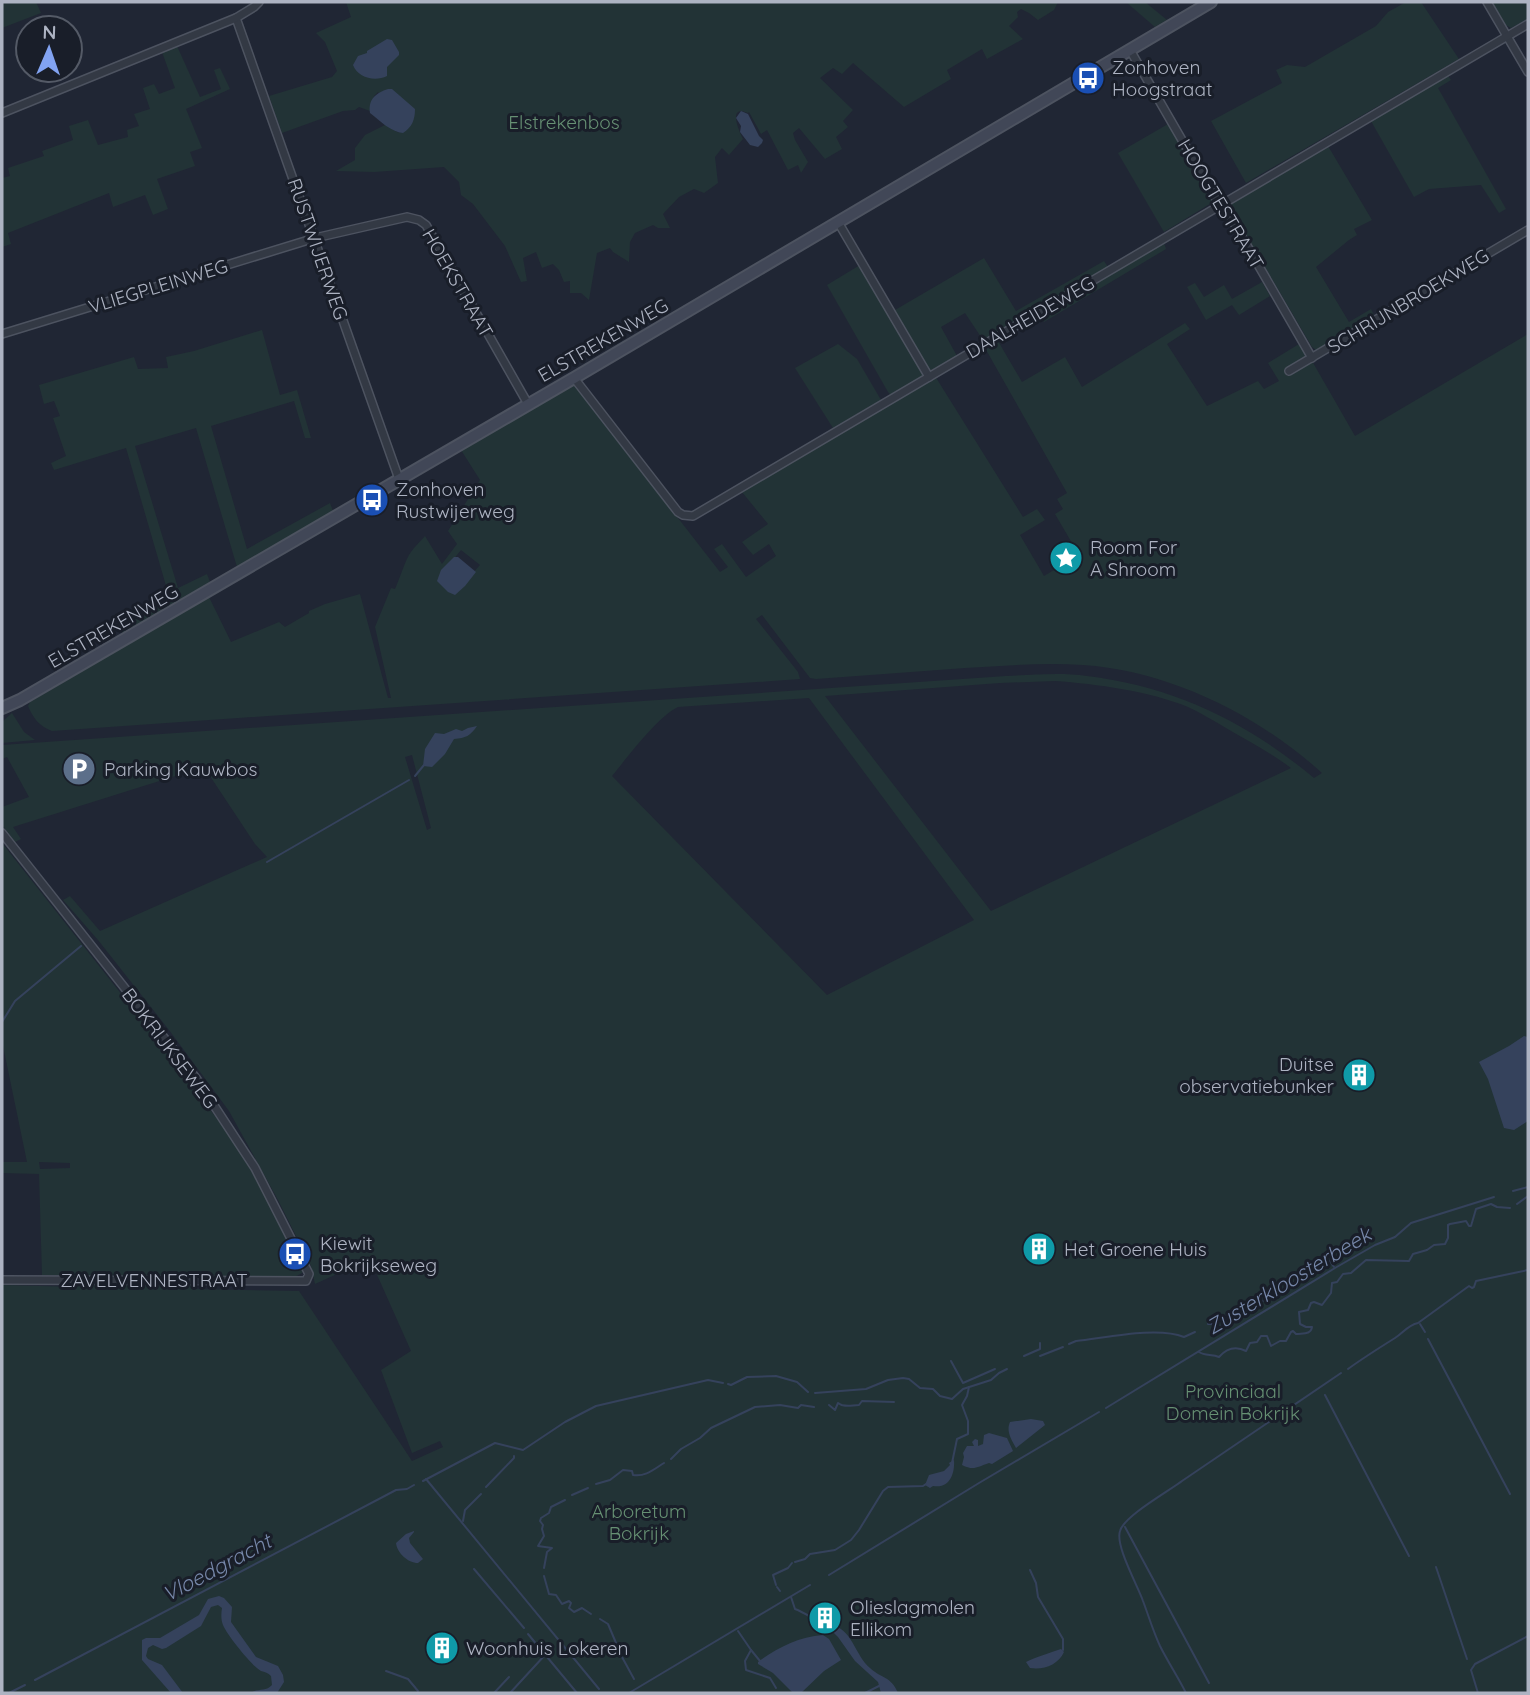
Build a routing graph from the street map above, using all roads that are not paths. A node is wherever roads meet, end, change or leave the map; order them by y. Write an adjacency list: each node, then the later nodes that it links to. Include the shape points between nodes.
1 (259, 2): 4 (street)
2 (1211, 2): 7 (street, ELSTREKENWEG)
3 (1487, 2): 6 (street)
4 (236, 18): 9 (street); 13 (street, RUSTWIJERWEG)
5 (1528, 24): 6 (street, DAALHEIDEWEG)
6 (1507, 36): 8 (street); 10 (street, DAALHEIDEWEG)
7 (1130, 50): 10 (street, HOOGTESTRAAT); 11 (street, ELSTREKENWEG)
8 (1528, 72)
9 (2, 113)
10 (1222, 204): 15 (street, HOOGTESTRAAT); 18 (street, DAALHEIDEWEG)
11 (838, 222): 17 (street, ELSTREKENWEG); 18 (street)
12 (1528, 230): 15 (street, SCHRIJNBROEKWEG)
13 (315, 238): 14 (street, VLIEGPLEINWEG); 19 (street, HOEKSTRAAT, via 407,217 426,225); 20 (street, RUSTWIJERWEG)
14 (2, 334)
15 (1312, 358): 16 (street, SCHRIJNBROEKWEG)
16 (1289, 371)
17 (574, 377): 18 (street, DAALHEIDEWEG, via 678,512 688,516); 19 (street, ELSTREKENWEG)
18 (929, 377)
19 (528, 404): 20 (street, ELSTREKENWEG)
20 (399, 479): 21 (street, ELSTREKENWEG)
21 (5, 709)
22 (2, 833): 24 (street, BOKRIJKSEWEG, via 196,1078 255,1168 309,1274)
23 (2, 1280): 24 (street, ZAVELVENNESTRAAT)
24 (306, 1281)

